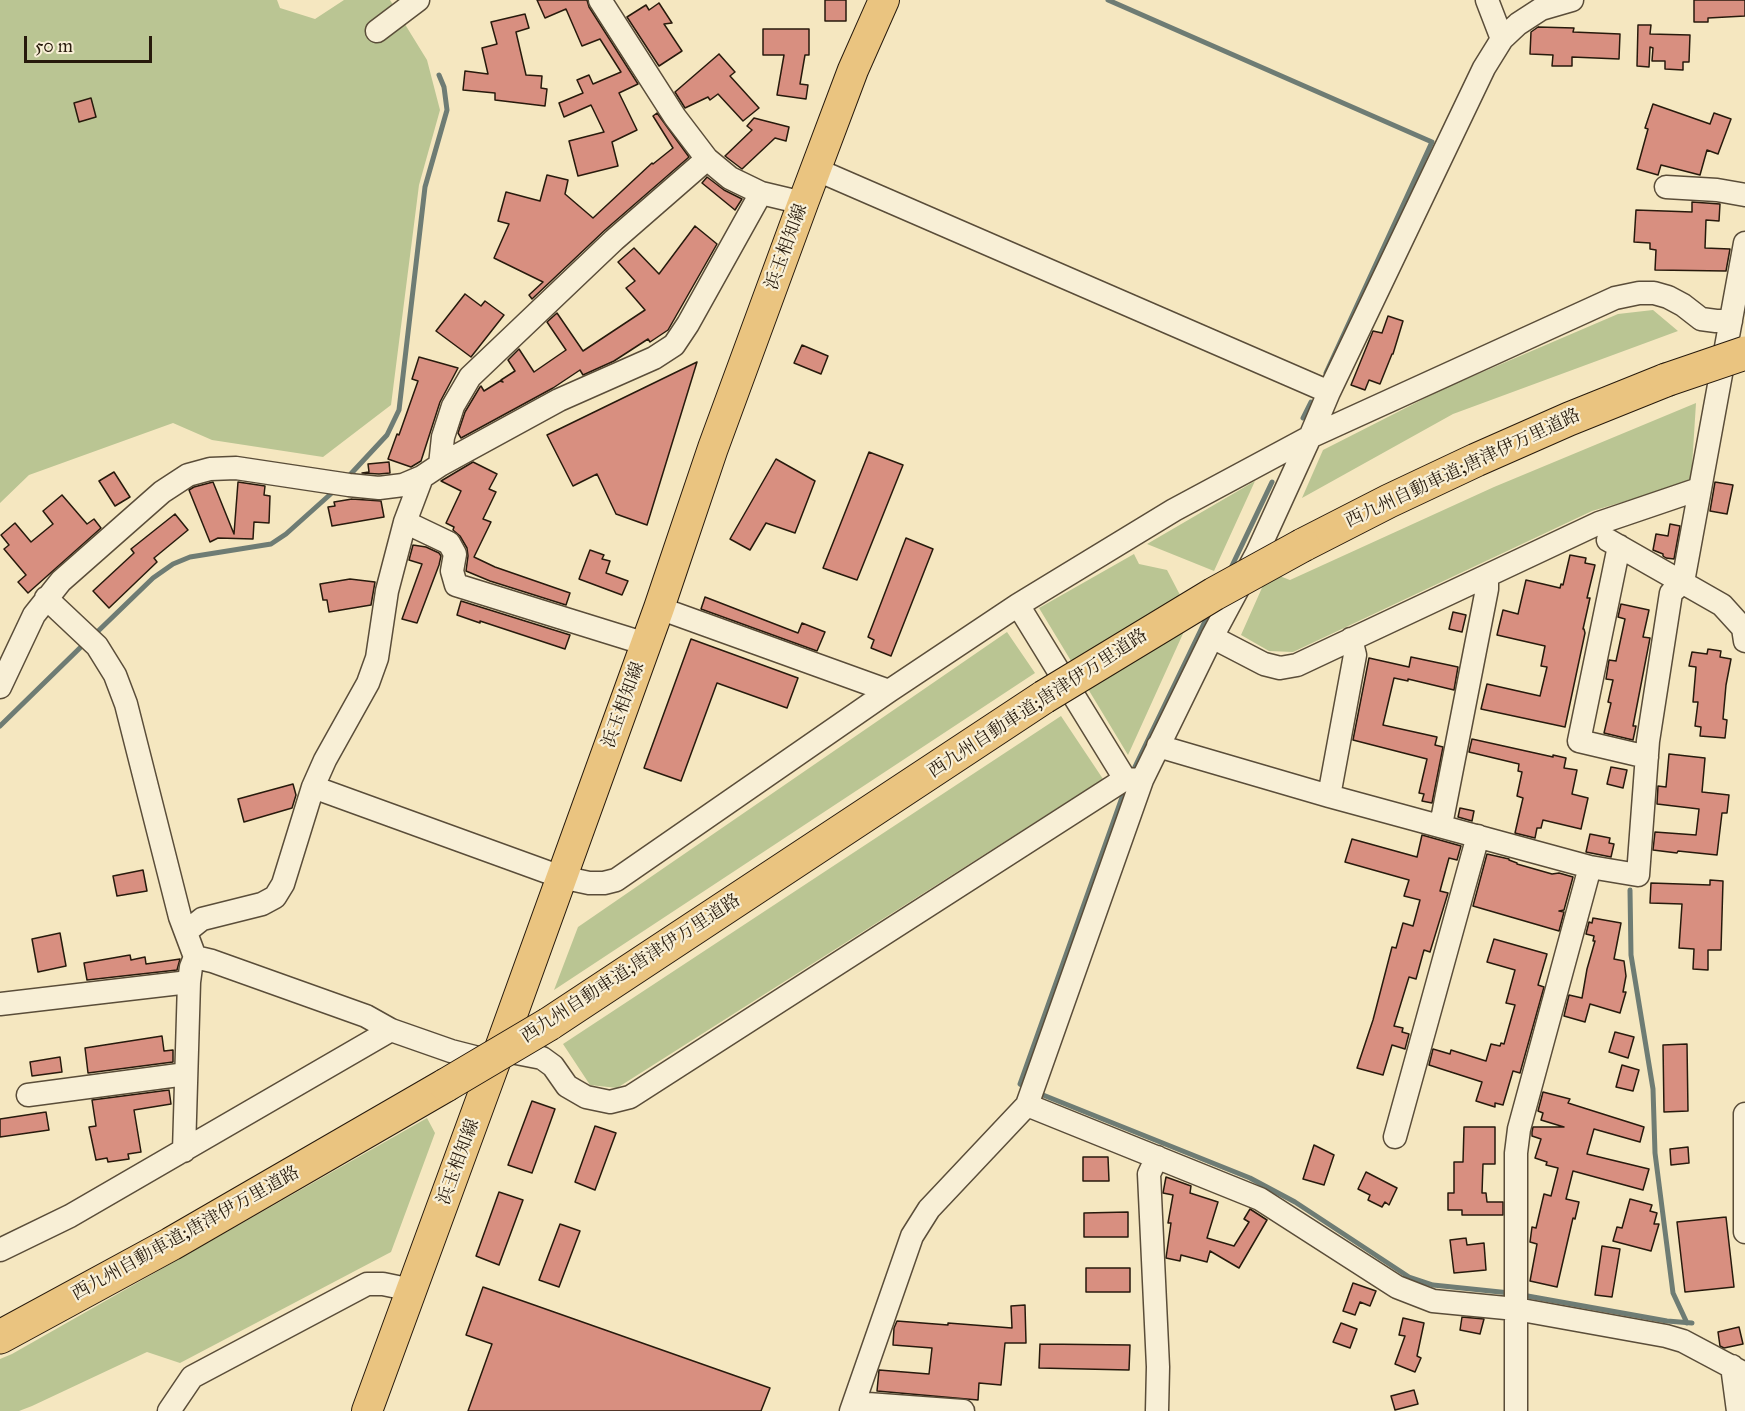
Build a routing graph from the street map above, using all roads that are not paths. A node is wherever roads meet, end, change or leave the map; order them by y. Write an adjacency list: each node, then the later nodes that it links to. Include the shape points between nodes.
1 (418, 0): 6 (street)
2 (600, 0): 8 (street, via 675,117)
3 (884, 0): 9 (main road, 浜玉相知線)
4 (1487, 0): 7 (street)
5 (1572, 0): 7 (street, via 1541,9)
6 (377, 31)
7 (1502, 39): 17 (street, via 1484,68)
8 (707, 159): 11 (street); 19 (street, via 614,240 470,377 453,406)
9 (815, 169): 13 (main road, 浜玉相知線); 17 (street)
10 (1666, 187): 12 (street)
11 (761, 193): 13 (street); 19 (street, via 674,345 654,358 559,400)
12 (1745, 195)
13 (803, 203): 28 (main road, 浜玉相知線)
14 (1745, 243): 15 (street)
15 (1731, 321): 18 (street, via 1701,319 1683,305 1654,293 1615,298); 20 (street)
16 (1745, 354): 54 (highway, 西九州自動車道;唐津伊万里道路, bridge, via 1666,380 1486,455 1389,501 1214,594 1044,697 549,1024)
17 (1329, 392): 18 (street)
18 (1310, 437): 27 (street, via 1174,510); 29 (street, via 1257,553)
19 (431, 471): 21 (street); 26 (street, via 403,485 380,488 236,468 188,475 162,492)
20 (1699, 489): 22 (street); 25 (street)
21 (405, 522): 32 (street, via 449,543 455,554 452,571 456,585); 38 (street, via 387,591 377,658 368,683)
22 (1599, 523): 23 (street, via 1605,538); 24 (street)
23 (1619, 546): 25 (street); 36 (street, via 1579,741)
24 (1487, 576): 30 (street); 40 (street)
25 (1683, 582): 31 (street, via 1722,605 1743,628); 36 (street, via 1671,593)
26 (46, 598): 33 (street); 44 (street, via 90,639 115,675)
27 (1018, 605): 34 (street); 37 (street)
28 (659, 608): 32 (main road, 浜玉相知線); 34 (street)
29 (1212, 637): 30 (street, via 1280,668); 35 (street)
30 (1352, 639): 39 (street, via 1356,655)
31 (1745, 641)
32 (646, 644): 43 (main road, 浜玉相知線)
33 (0, 687)
34 (889, 692): 43 (street, via 616,880 589,883)
35 (1158, 746): 37 (street); 39 (street)
36 (1647, 757): 42 (street, via 1638,875)
37 (1133, 780): 49 (street, via 630,1097 610,1102 586,1097 567,1086 542,1058); 52 (street)
38 (313, 787): 43 (street); 44 (street, via 283,884 275,897 202,919)
39 (1329, 796): 40 (street)
40 (1441, 825): 41 (street)
41 (1478, 836): 42 (street); 55 (street)
42 (1590, 867): 61 (street, via 1519,1129)
43 (561, 877): 49 (main road, 浜玉相知線)
44 (187, 931): 45 (street)
45 (195, 957): 46 (street); 48 (street, via 366,1016)
46 (189, 982): 47 (street); 50 (street)
47 (0, 1004)
48 (391, 1030): 49 (street, via 451,1051); 56 (street)
49 (498, 1056): 60 (main road, 浜玉相知線)
50 (186, 1074): 51 (street); 56 (street)
51 (28, 1095)
52 (1030, 1096): 57 (street); 65 (street, via 929,1209 912,1236)
53 (1745, 1114): 58 (street)
54 (371, 1129): 62 (highway, 西九州自動車道;唐津伊万里道路); 63 (highway, 西九州自動車道;唐津伊万里道路, via 171,1245)
55 (1395, 1137)
56 (184, 1151): 59 (street, via 70,1216)
57 (1157, 1157): 61 (street, via 1260,1199 1397,1287 1433,1301); 69 (street, via 1149,1174)
58 (1745, 1232)
59 (0, 1250)
60 (412, 1290): 66 (street, via 367,1284 192,1377); 67 (main road, 浜玉相知線)
61 (1516, 1309): 64 (street, via 1666,1336); 70 (street)
62 (0, 1314)
63 (0, 1337)
64 (1738, 1370): 71 (street)
65 (852, 1407): 68 (street)
66 (169, 1411)
67 (367, 1411)
68 (963, 1411)
69 (1158, 1411)
70 (1516, 1411)
71 (1738, 1411)

